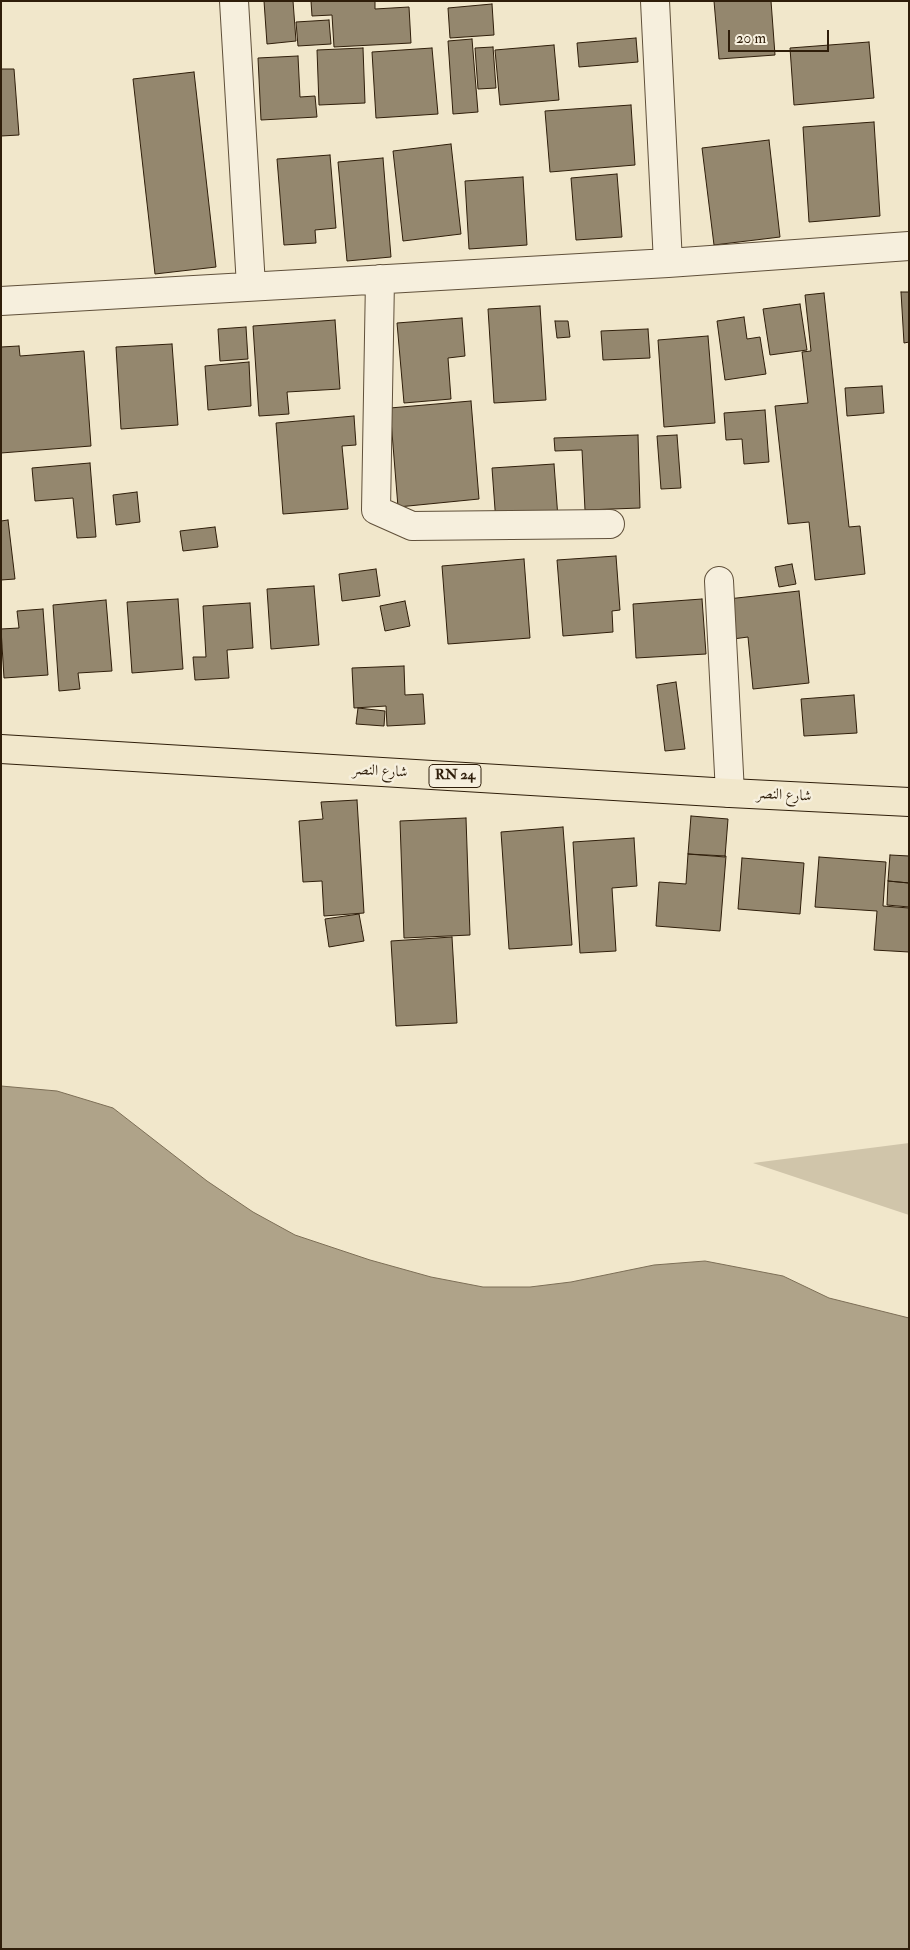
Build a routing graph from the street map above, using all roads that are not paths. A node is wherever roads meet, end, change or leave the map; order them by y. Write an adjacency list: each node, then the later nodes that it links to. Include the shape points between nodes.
1 (234, 1): 6 (street)
2 (655, 1): 4 (street)
3 (909, 246): 4 (street)
4 (668, 263): 5 (street)
5 (380, 279): 6 (street); 8 (street, via 376,510 412,526)
6 (251, 286): 7 (street)
7 (1, 301)
8 (610, 524)
9 (718, 581): 11 (street)
10 (1, 748): 11 (main road, شارع النصر / RN 24)
11 (730, 793): 12 (main road, شارع النصر / RN 24)
12 (909, 802)

